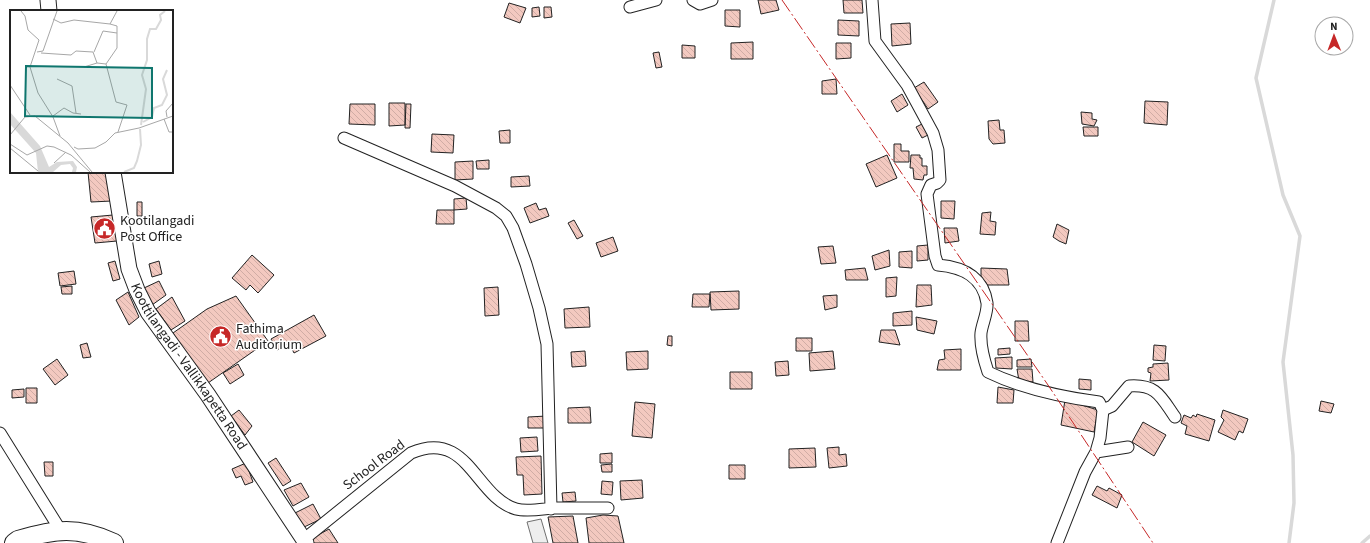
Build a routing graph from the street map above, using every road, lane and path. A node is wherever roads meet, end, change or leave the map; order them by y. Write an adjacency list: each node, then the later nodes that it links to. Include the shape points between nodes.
1 (48, 0): 7 (main road)
2 (656, 0): 6 (street)
3 (693, 0): 4 (street, via 700,4)
4 (712, 0)
5 (872, 0): 10 (street, via 875,41 907,85 933,133 938,150 940,180 931,185 927,194 938,266 956,267 970,274 981,286 987,304 981,334 983,360 988,372 1033,389 1099,402)
6 (630, 8)
7 (49, 10)
8 (344, 138): 15 (street, via 455,186 496,208 506,216 513,228 539,308 547,344)
9 (113, 173): 18 (main road, Koottilangadi - Vallikkapetta Road, via 129,269 148,312 208,395)
10 (1103, 410): 11 (street, via 1112,406 1129,386 1142,385 1158,392); 14 (street)
11 (1175, 417)
12 (0, 433): 17 (street)
13 (1128, 447): 14 (street)
14 (1096, 452): 21 (street, via 1085,472)
15 (551, 508): 16 (street, School Road); 18 (street, School Road, via 516,509 493,494 470,465 447,450 424,448 411,453)
16 (608, 508)
17 (61, 531): 19 (highway, via 46,532); 20 (highway, via 75,530)
18 (304, 541)
19 (14, 543)
20 (114, 543)
21 (1057, 543)

